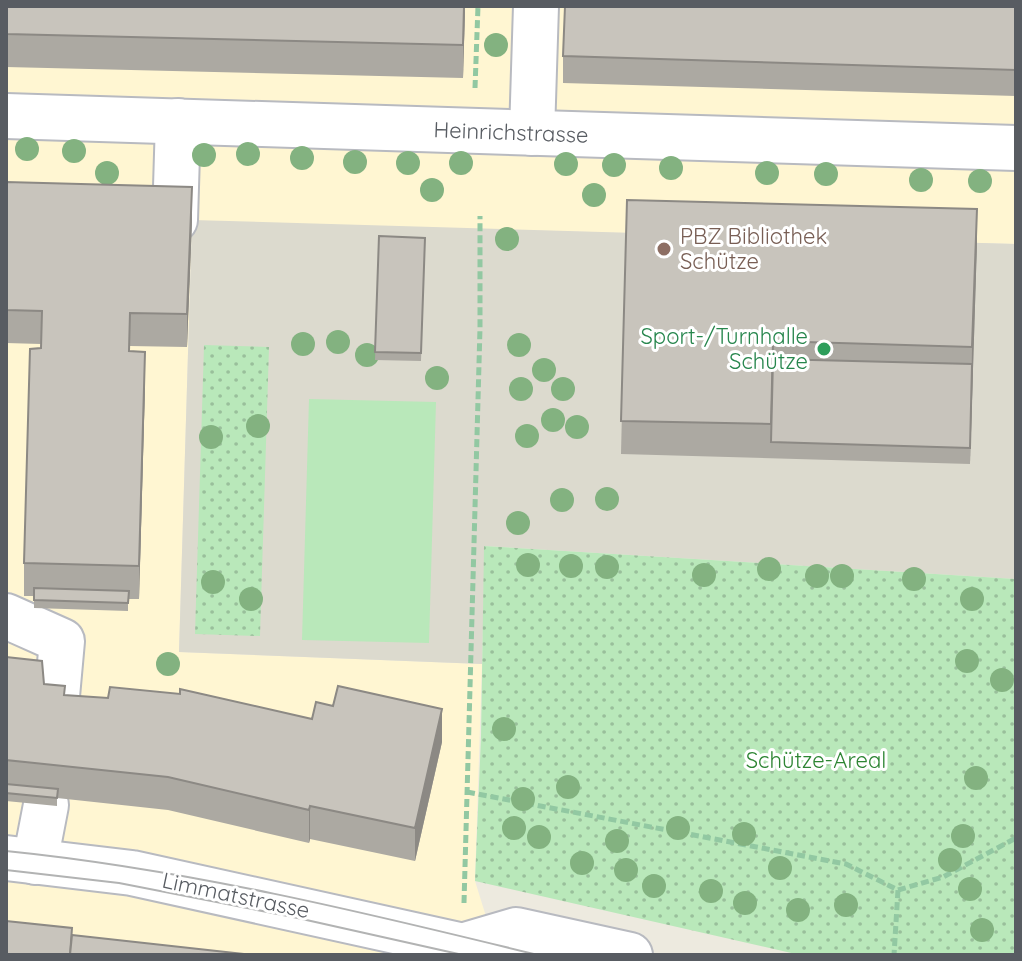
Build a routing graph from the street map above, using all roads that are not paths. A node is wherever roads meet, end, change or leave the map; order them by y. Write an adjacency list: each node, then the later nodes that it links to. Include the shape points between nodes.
1 (536, 6): 4 (street)
2 (6, 116): 3 (street, Heinrichstrasse)
3 (178, 121): 4 (street, Heinrichstrasse); 6 (street)
4 (532, 133): 5 (street, Heinrichstrasse)
5 (1016, 148)
6 (175, 220)
7 (6, 616): 8 (street, via 62,641)
8 (55, 718)
9 (46, 805): 10 (street)
10 (20, 860): 11 (street, Limmatstrasse, via 132,873)
11 (477, 952): 12 (street, Limmatstrasse, via 516,930)
12 (630, 955)

